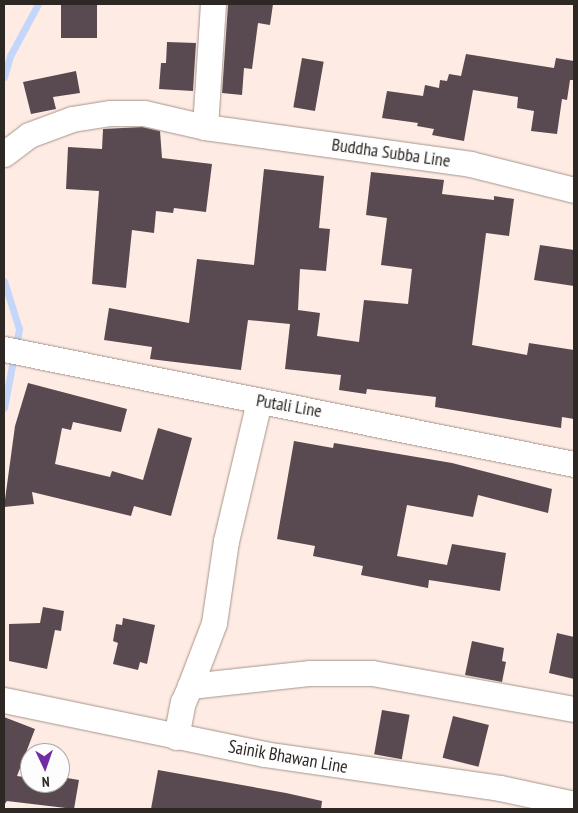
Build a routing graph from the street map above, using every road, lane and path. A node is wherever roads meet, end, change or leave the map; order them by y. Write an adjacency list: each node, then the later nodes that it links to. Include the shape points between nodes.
1 (213, 4): 2 (street)
2 (205, 127): 3 (street, Buddha Subba Line, via 144,113 111,113 55,125 29,135); 4 (street, Buddha Subba Line, via 470,164)
3 (4, 154)
4 (574, 190)
5 (4, 349): 6 (street, Putali Line)
6 (259, 401): 7 (street, Putali Line); 8 (street, via 226,541 214,623)
7 (574, 464)
8 (190, 686): 10 (street, via 310,673 372,673); 11 (street)
9 (4, 700): 11 (street, Sainik Bhawan Line)
10 (574, 708)
11 (176, 736): 12 (street, Sainik Bhawan Line, via 360,770 500,788)
12 (574, 804)

